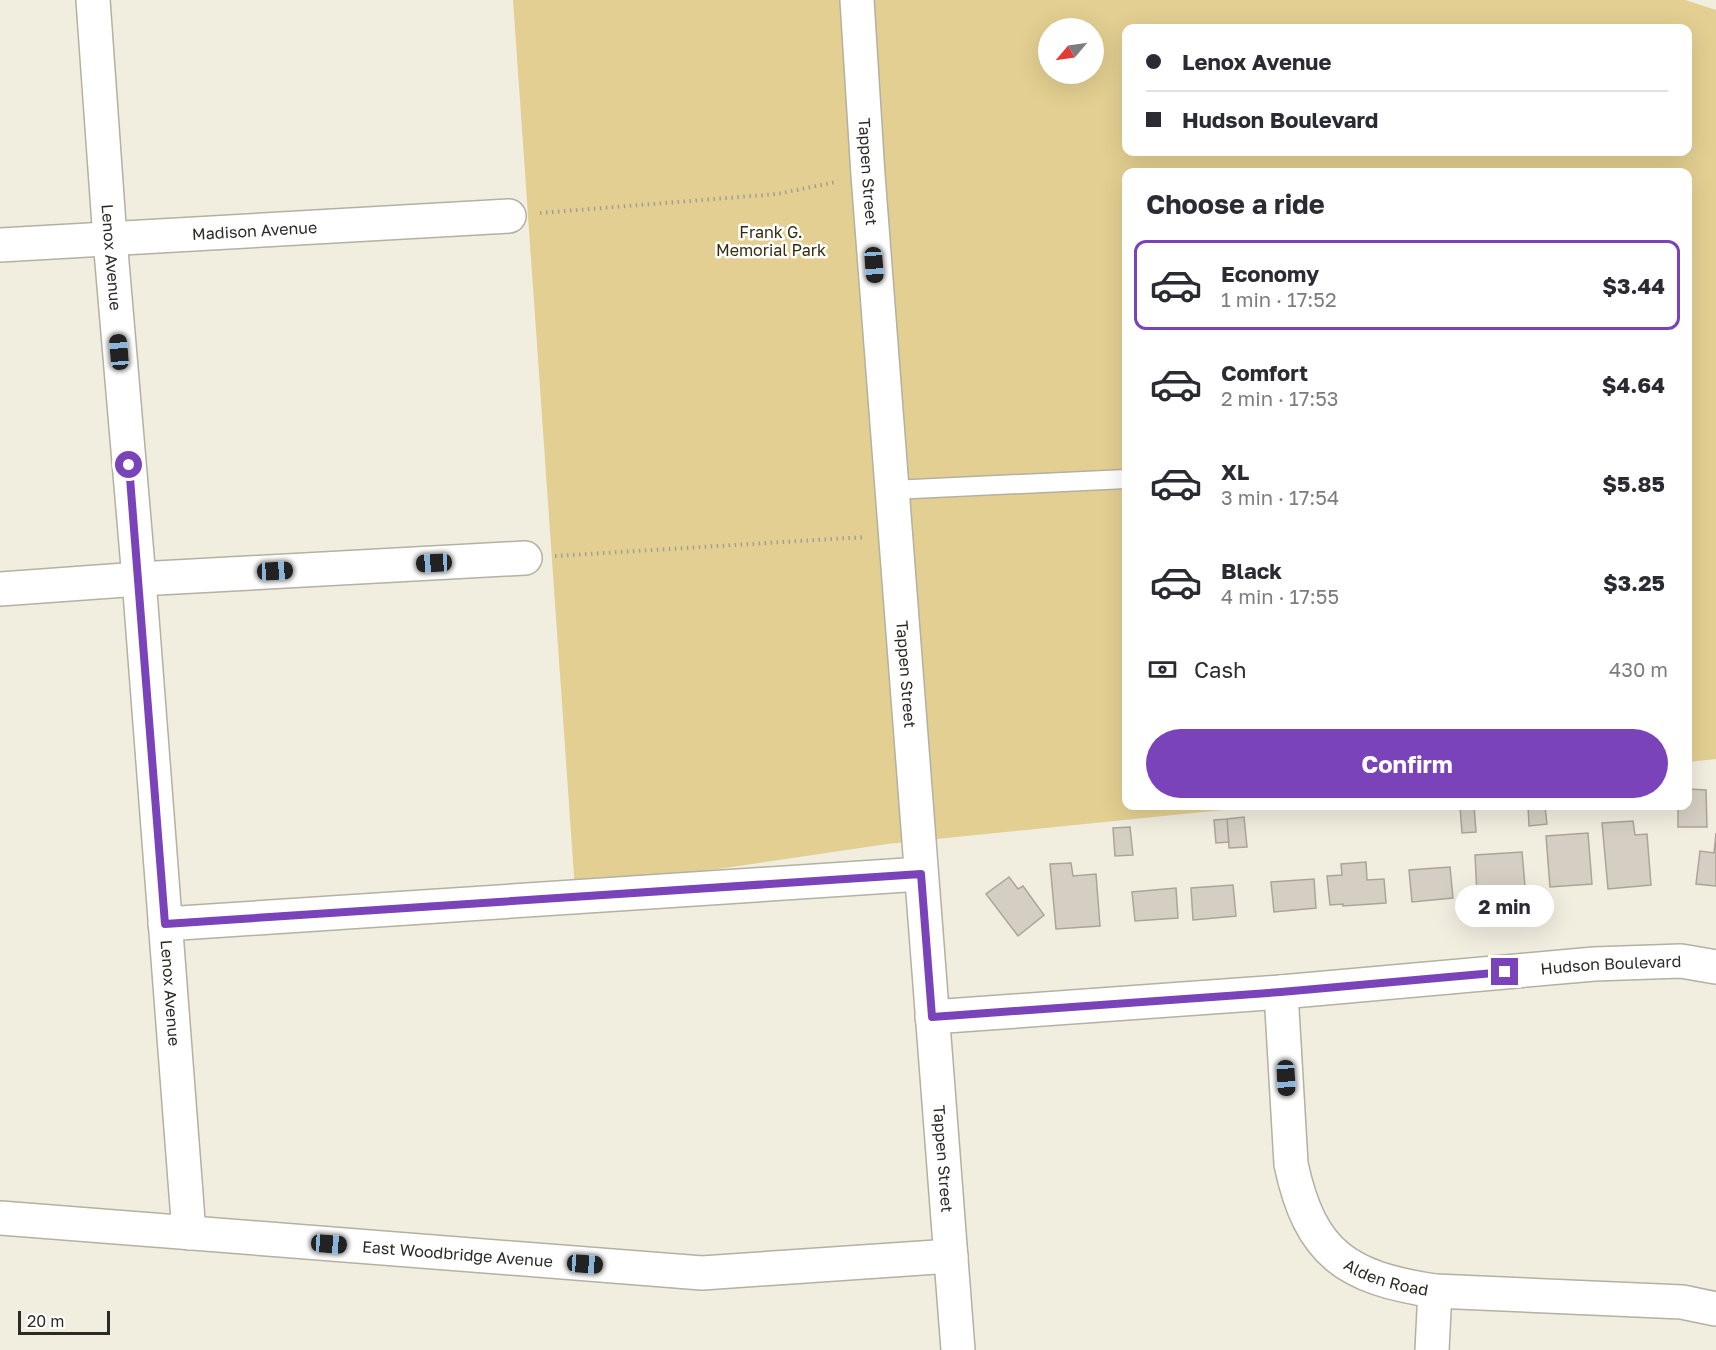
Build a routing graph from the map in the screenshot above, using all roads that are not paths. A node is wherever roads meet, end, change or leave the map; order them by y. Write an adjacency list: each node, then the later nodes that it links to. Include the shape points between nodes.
1 (93, 0): 4 (street, Lenox Avenue)
2 (857, 0): 7 (street, Tappen Street)
3 (509, 216): 4 (street, Madison Avenue)
4 (110, 239): 5 (street, Madison Avenue); 9 (street, Lenox Avenue)
5 (0, 245)
6 (1122, 478): 7 (lane)
7 (892, 490): 11 (street, Tappen Street)
8 (525, 558): 9 (street)
9 (139, 579): 10 (street); 12 (street, Lenox Avenue)
10 (0, 589)
11 (921, 874): 12 (street); 15 (street, Tappen Street)
12 (165, 924): 17 (street, Lenox Avenue)
13 (1716, 967): 14 (street, Hudson Boulevard, via 1681,961 1594,964)
14 (1281, 992): 15 (street, Hudson Boulevard); 19 (street, Alden Road, via 1291,1164 1307,1217 1320,1240 1349,1266 1381,1281)
15 (932, 1017): 18 (street, Tappen Street)
16 (0, 1218): 17 (street, East Woodbridge Avenue)
17 (189, 1233): 18 (street, East Woodbridge Avenue, via 702,1273)
18 (951, 1256): 21 (street, Tappen Street)
19 (1435, 1291): 20 (street, Alden Road, via 1682,1302); 22 (street)
20 (1716, 1309)
21 (958, 1350)
22 (1432, 1350)

